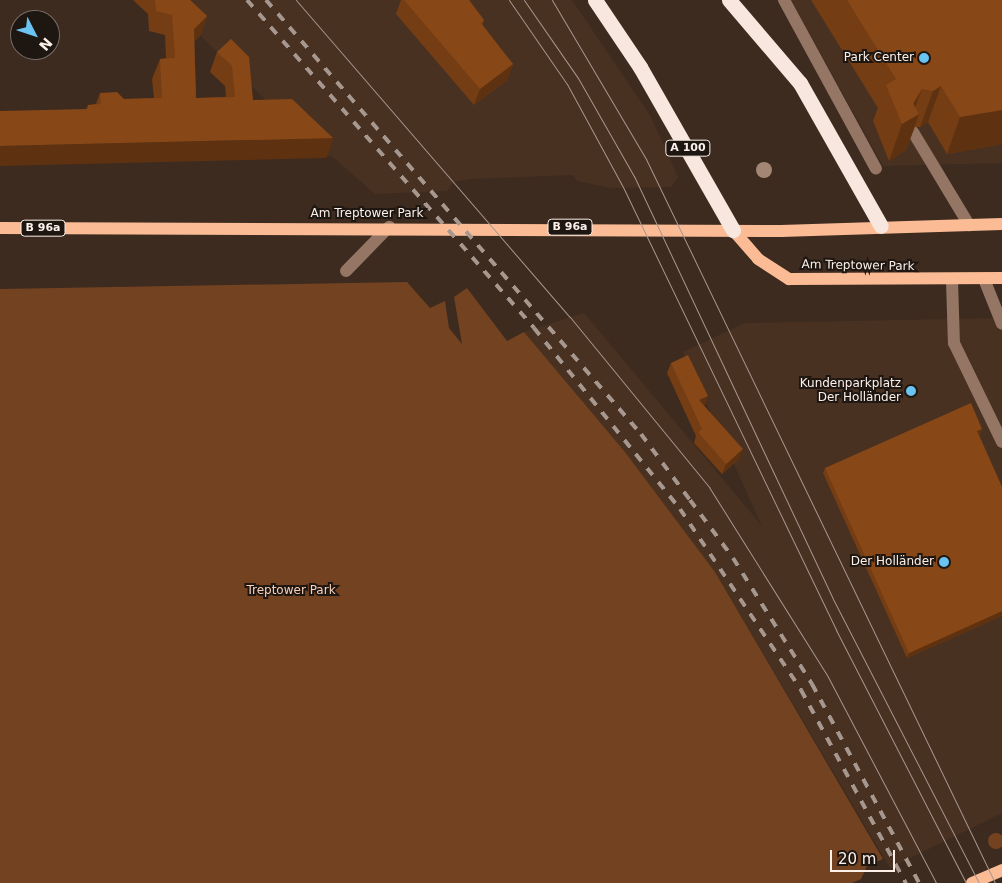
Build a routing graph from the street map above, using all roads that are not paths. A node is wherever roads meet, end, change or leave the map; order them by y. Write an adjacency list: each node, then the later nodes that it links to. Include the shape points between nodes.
1 (596, 0): 11 (highway, A 100, via 640,67)
2 (730, 0): 8 (highway, via 800,83)
3 (784, 0): 5 (lane)
4 (913, 132): 7 (lane)
5 (876, 169)
6 (1002, 224): 7 (main road, Am Treptower Park / B 96a)
7 (969, 225): 8 (main road, Am Treptower Park / B 96a)
8 (881, 226): 11 (main road, Am Treptower Park / B 96a)
9 (389, 227): 10 (main road, Am Treptower Park / B 96a); 11 (main road, Am Treptower Park / B 96a); 12 (lane)
10 (0, 228)
11 (733, 230): 15 (main road, Am Treptower Park, via 758,259 789,279)
12 (346, 271)
13 (1002, 278): 14 (main road, Am Treptower Park)
14 (984, 279): 15 (main road, Am Treptower Park); 16 (lane)
15 (952, 281): 17 (lane, via 954,343)
16 (1002, 324)
17 (1002, 442)
18 (1002, 870): 19 (main road)
19 (972, 883)

